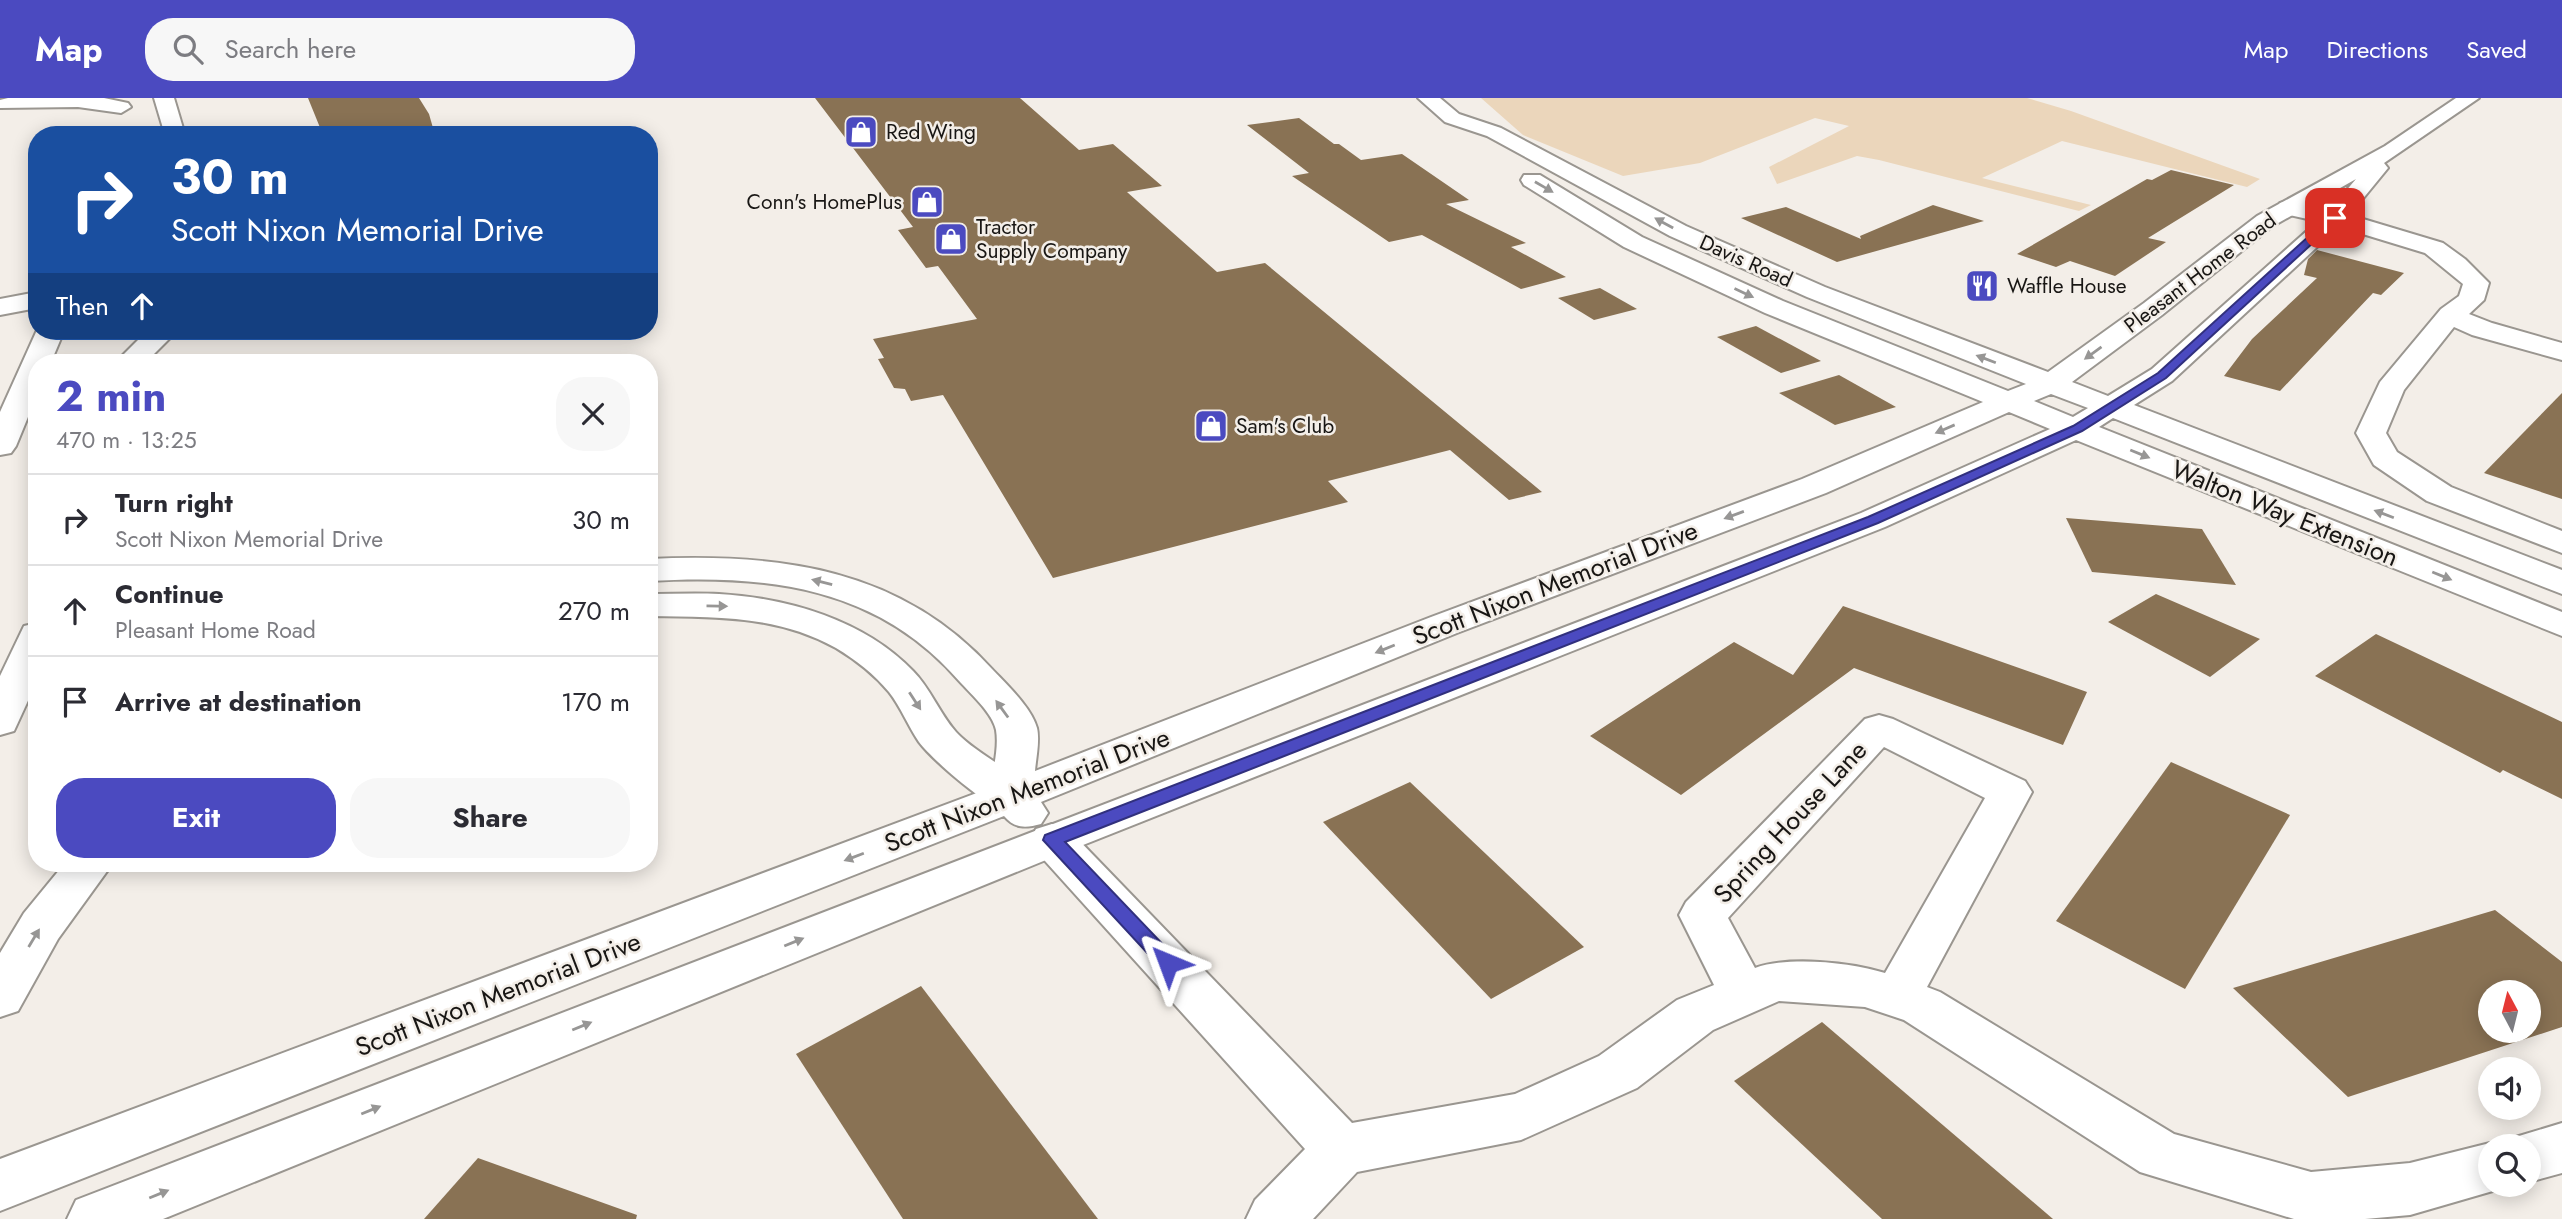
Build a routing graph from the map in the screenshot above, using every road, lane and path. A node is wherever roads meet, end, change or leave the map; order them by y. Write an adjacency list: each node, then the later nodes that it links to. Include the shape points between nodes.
1 (43, 98): 5 (main road)
2 (164, 98): 8 (main road)
3 (1429, 98): 7 (main road, Davis Road)
4 (2469, 98): 9 (main road, Pleasant Home Road)
5 (3, 104): 6 (main road, via 81,99)
6 (120, 109)
7 (1452, 118): 19 (main road, Davis Road, one-way to 7, via 1816,292 1678,231 1494,132); 20 (main road, Davis Road, one-way to 20, via 1463,139 1633,242 1774,307)
8 (172, 126)
9 (2392, 150): 10 (main road, Pleasant Home Road); 11 (main road, Pleasant Home Road)
10 (2288, 208): 11 (main road); 19 (main road, Pleasant Home Road, one-way to 19)
11 (2335, 218): 14 (main road, via 2434,248 2456,264 2476,283 2471,300); 21 (main road, Pleasant Home Road, via 2162,375)
12 (28, 302): 13 (main road)
13 (0, 307)
14 (2450, 315): 16 (main road); 23 (main road, via 2390,388 2371,433 2385,458 2439,494)
15 (153, 340): 17 (main road)
16 (2562, 352)
17 (137, 354)
18 (28, 382): 22 (main road)
19 (2050, 384): 20 (main road, Scott Nixon Memorial Drive); 21 (main road, Walton Way Extension)
20 (2008, 402): 21 (main road, Walton Way Extension); 30 (main road, Scott Nixon Memorial Drive, one-way to 30, via 1814,486 1457,620)
21 (2094, 418): 25 (main road, Walton Way Extension, one-way to 21); 27 (main road, Walton Way Extension, one-way to 27); 31 (main road, via 1873,520)
22 (0, 446)
23 (2562, 543)
24 (658, 570): 30 (main road, one-way to 24, via 1016,728 968,662 903,611 860,593 777,572)
25 (2562, 583)
26 (658, 605): 30 (main road, one-way to 30, via 730,606 786,617 854,643 903,682 940,741)
27 (2562, 625)
28 (28, 655): 29 (main road)
29 (0, 722)
30 (1011, 797): 31 (main road); 40 (main road, Scott Nixon Memorial Drive, one-way to 40)
31 (1052, 840): 37 (main road); 41 (main road, one-way to 31)
32 (83, 872): 34 (main road, one-way to 32, via 41,926)
33 (1744, 995): 35 (main road, via 1775,981 1866,987); 35 (main road, Spring House Lane, via 1703,915 1880,728 2010,792); 37 (main road, via 1695,1016 1618,1072 1521,1116)
34 (0, 997)
35 (1897, 998): 39 (main road, via 1922,1006 2160,1154 2185,1162 2311,1198 2410,1189)
36 (2562, 1148): 38 (main road)
37 (1341, 1150): 42 (main road)
38 (2541, 1154)
39 (2478, 1171)
40 (0, 1185)
41 (96, 1219)
42 (1275, 1219)

